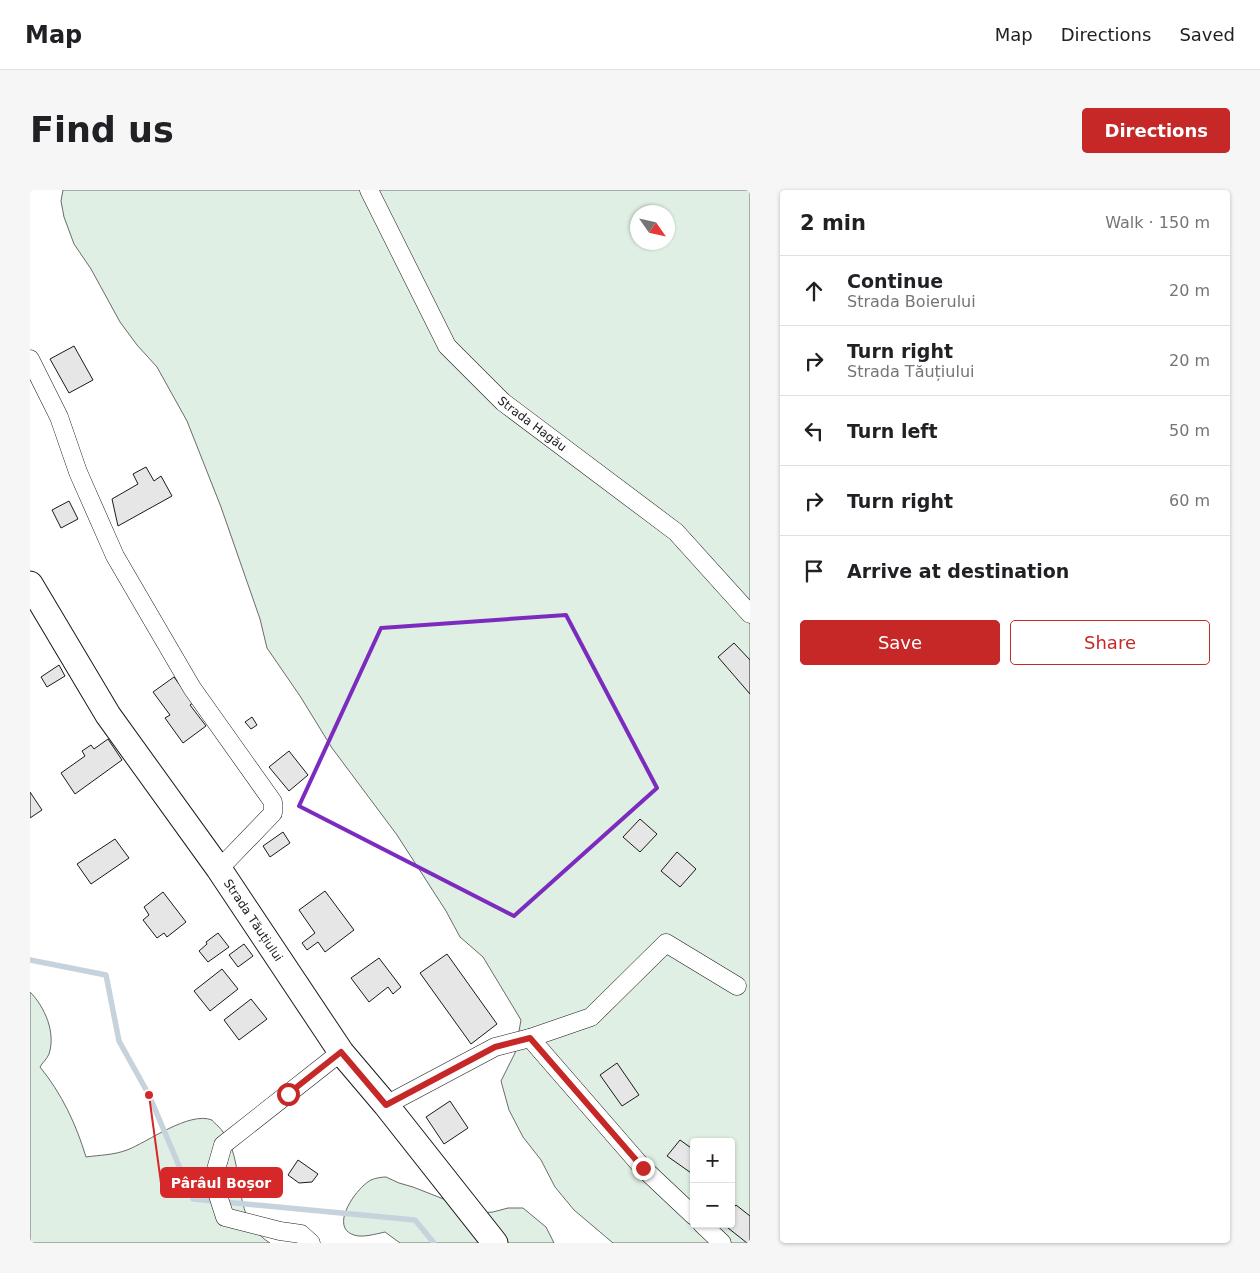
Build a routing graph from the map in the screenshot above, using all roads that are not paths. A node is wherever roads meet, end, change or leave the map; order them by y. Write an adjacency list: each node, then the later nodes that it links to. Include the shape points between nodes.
1 (369, 190): 4 (street, Strada Hagău, via 447,346 503,402 676,532)
2 (30, 359): 5 (street, via 59,417 78,472 115,556 192,688 273,802 273,812)
3 (30, 584): 5 (street, Strada Tăuțiului, via 108,716)
4 (750, 614)
5 (219, 869): 8 (street, Strada Tăuțiului)
6 (737, 986): 7 (street, via 666,943 591,1016)
7 (530, 1038): 9 (street, via 495,1047); 10 (street, via 643,1168)
8 (341, 1052): 9 (street, Strada Tăuțiului); 12 (street, via 224,1145 213,1180 225,1217 301,1234)
9 (386, 1105): 13 (street, Strada Tăuțiului)
10 (690, 1212)
11 (706, 1228): 14 (street)
12 (311, 1243)
13 (495, 1243)
14 (722, 1243)

